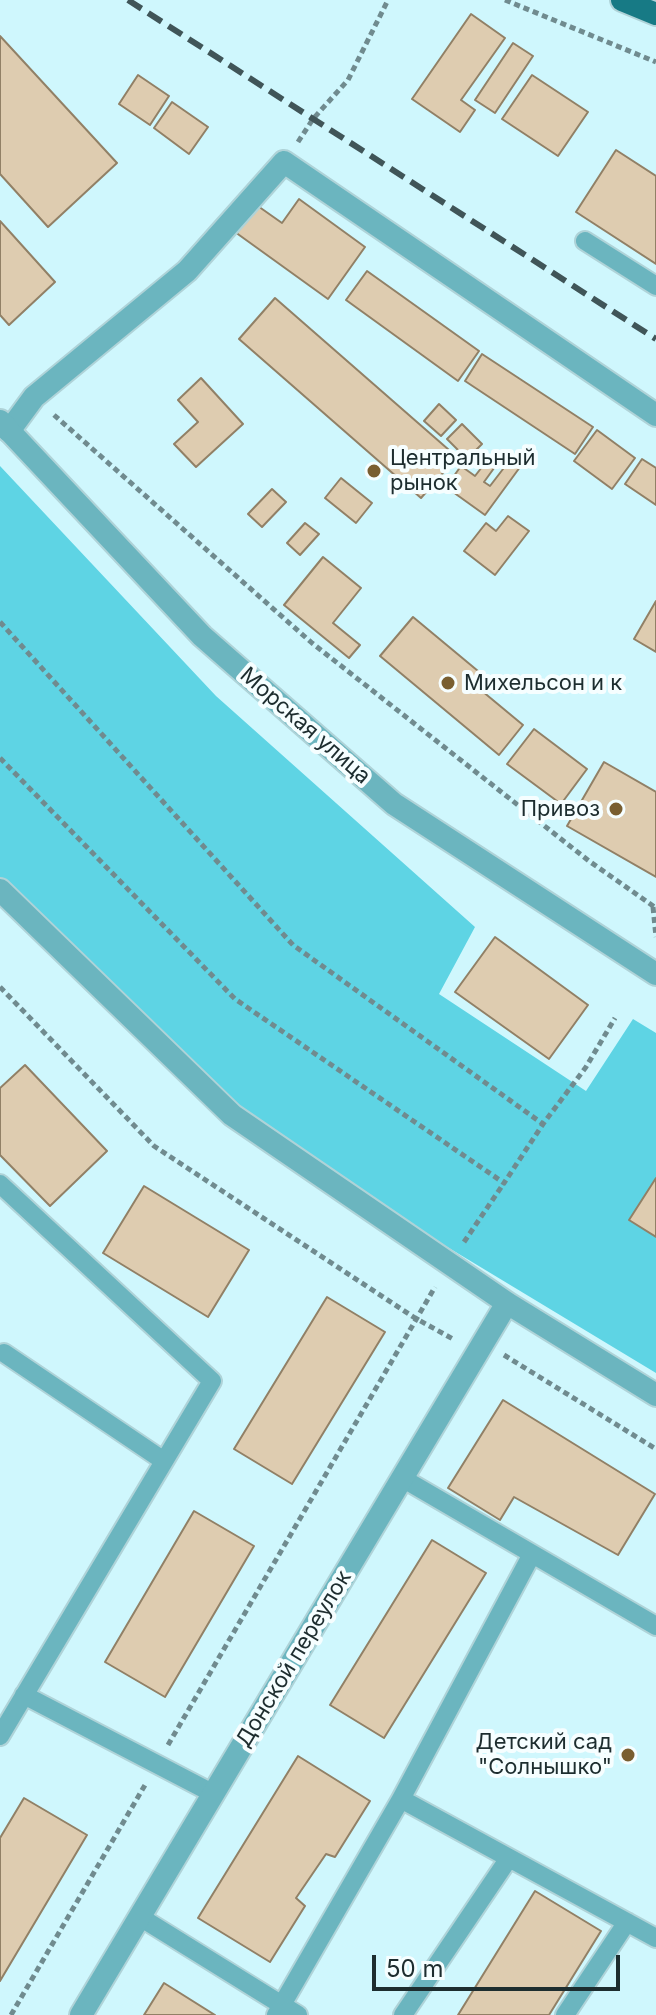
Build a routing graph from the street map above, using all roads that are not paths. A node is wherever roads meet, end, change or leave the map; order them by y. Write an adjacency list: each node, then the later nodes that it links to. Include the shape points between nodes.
1 (622, 0): 2 (main road)
2 (656, 14)
3 (585, 241): 4 (lane)
4 (656, 286)
5 (656, 415): 6 (street, via 284,162 187,271)
6 (5, 426): 8 (street, Морская улица, via 202,636 394,804)
7 (0, 890): 10 (street, via 232,1115)
8 (656, 974)
9 (0, 1184): 13 (lane, via 212,1381)
10 (507, 1303): 12 (street); 14 (street, Донской переулок)
11 (4, 1353): 13 (lane)
12 (656, 1395)
13 (164, 1461): 17 (lane)
14 (402, 1478): 15 (lane); 19 (street, Донской переулок)
15 (532, 1554): 16 (lane); 20 (lane)
16 (656, 1626)
17 (24, 1695): 18 (lane); 19 (lane)
18 (0, 1736)
19 (214, 1794): 22 (street, Донской переулок)
20 (401, 1799): 21 (lane); 25 (lane)
21 (509, 1858): 23 (lane); 27 (lane)
22 (140, 1917): 25 (lane); 26 (street, Донской переулок)
23 (627, 1922): 24 (lane); 28 (lane)
24 (656, 1938)
25 (285, 2012)
26 (81, 2015)
27 (403, 2015)
28 (565, 2015)

